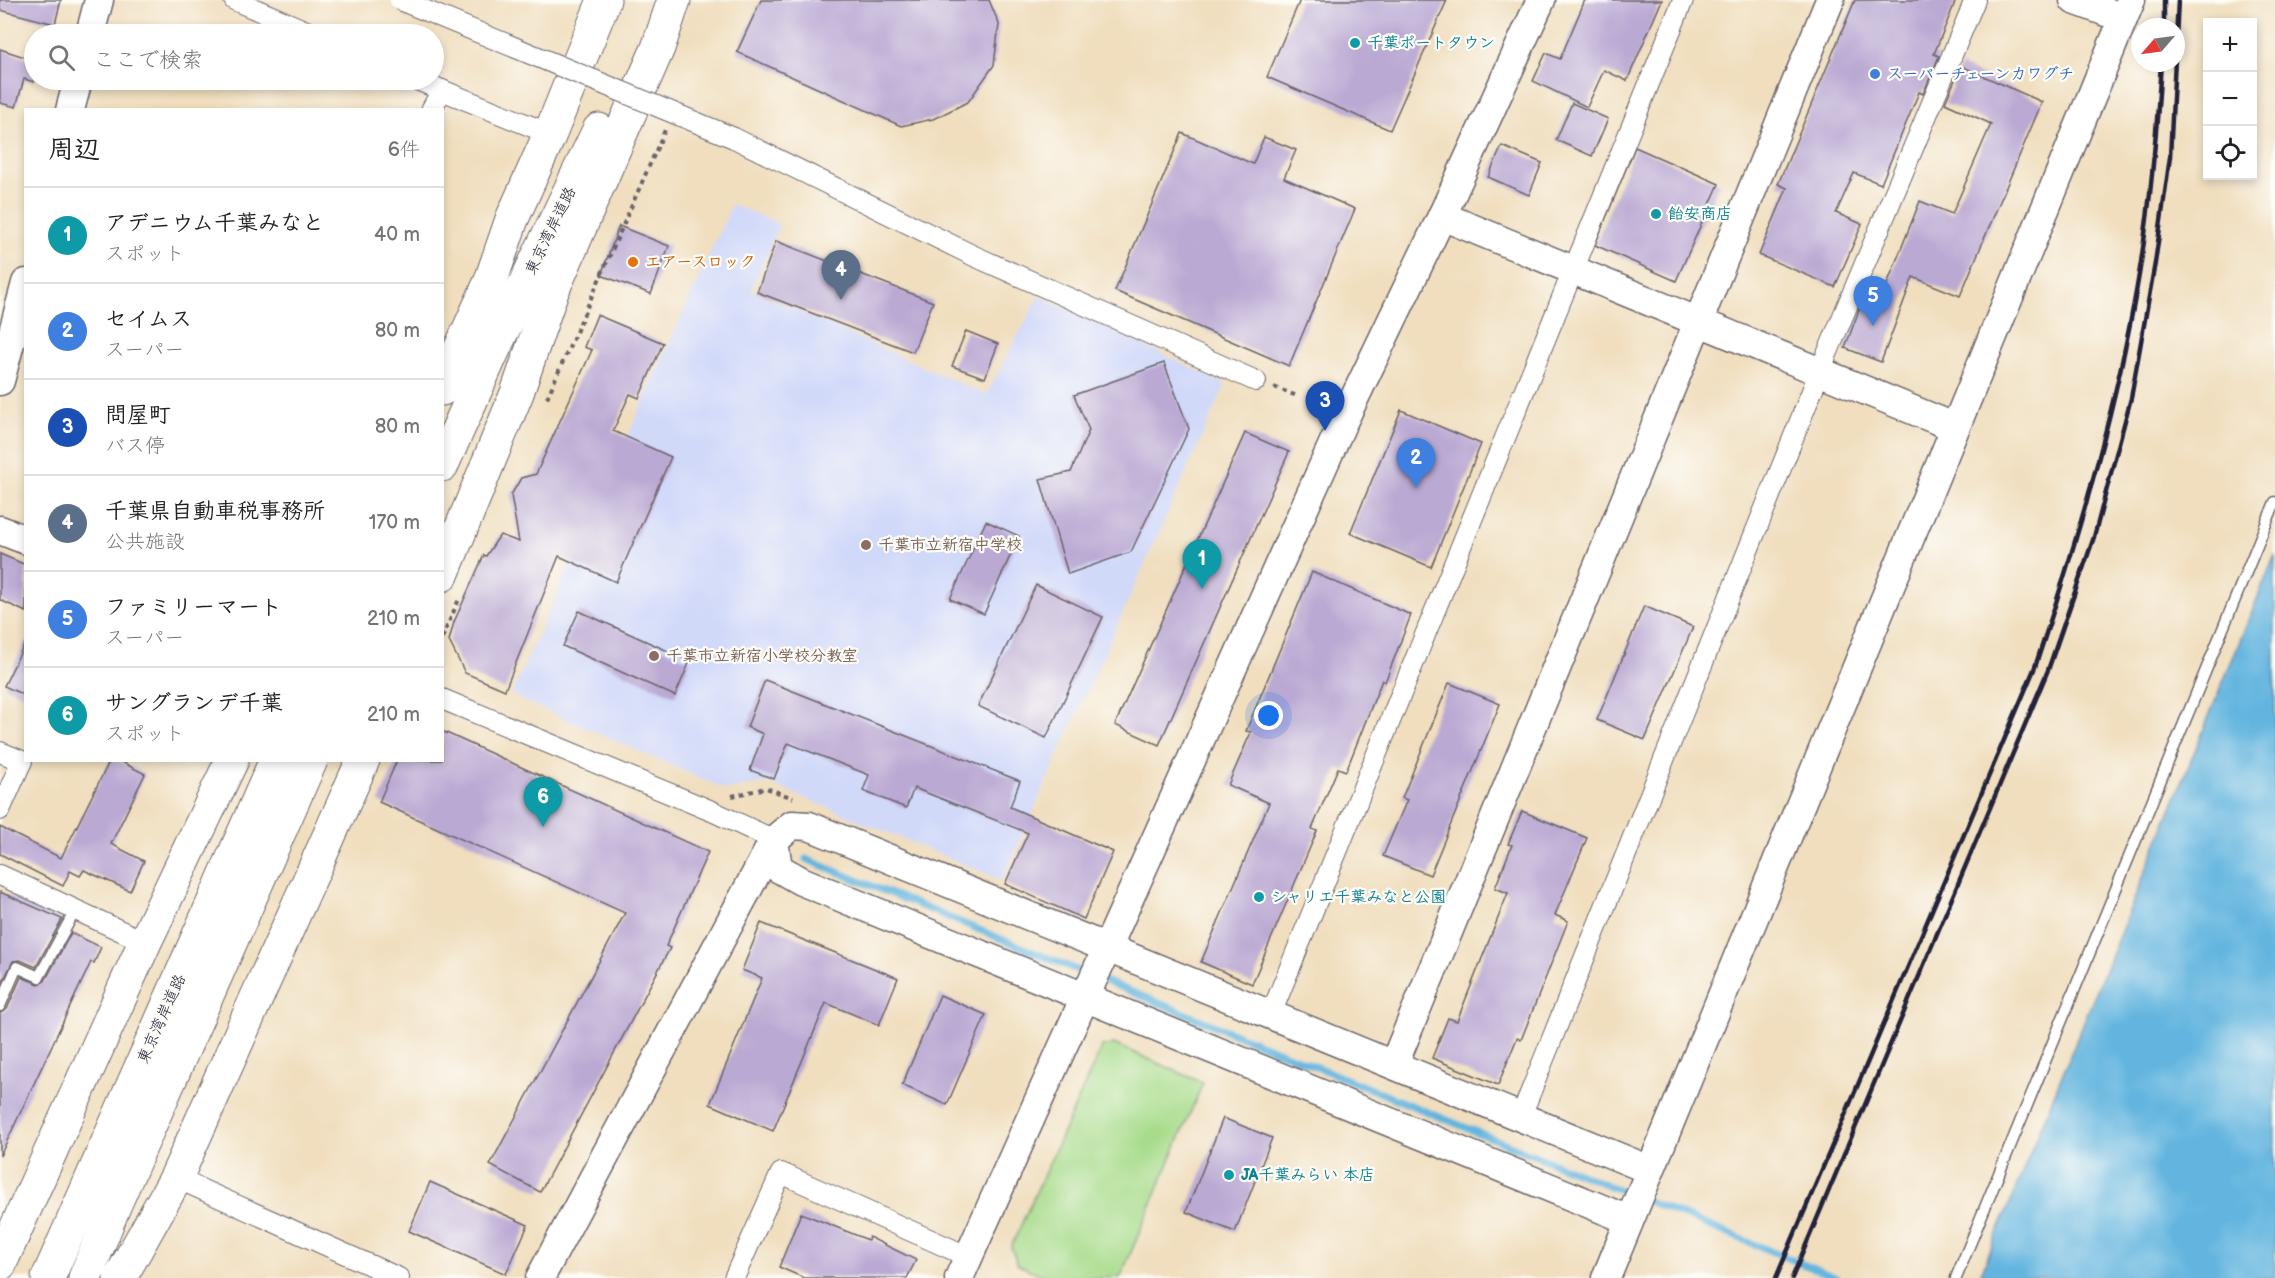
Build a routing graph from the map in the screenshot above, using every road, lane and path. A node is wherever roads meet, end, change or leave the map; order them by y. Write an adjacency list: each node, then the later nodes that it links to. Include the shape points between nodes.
1 (99, 0): 13 (street)
2 (234, 0): 14 (street)
3 (400, 0): 29 (street, bridge, via 734,138 974,256)
4 (604, 0): 20 (highway)
5 (665, 0): 33 (highway, 東京湾岸道路, via 642,40 497,342)
6 (674, 0): 37 (highway, via 658,48 551,294)
7 (1541, 0): 21 (street)
8 (1683, 0): 23 (street)
9 (1830, 0): 25 (street)
10 (1975, 0): 27 (street)
11 (2074, 0): 12 (street)
12 (2127, 9): 32 (street)
13 (93, 24)
14 (290, 24)
15 (75, 90): 17 (street)
16 (442, 90): 18 (street); 20 (street)
17 (71, 108)
18 (432, 108)
19 (665, 129): 31 (path)
20 (550, 134): 22 (highway)
21 (1442, 216): 23 (street); 50 (street, via 1337,435)
22 (512, 219): 26 (highway, via 475,271); 30 (highway, via 490,283)
23 (1570, 270): 25 (street); 53 (street)
24 (24, 291): 28 (street)
25 (1698, 322): 27 (street); 54 (street)
26 (444, 328)
27 (1820, 371): 32 (street); 55 (street)
28 (0, 381)
29 (1256, 381)
30 (444, 385)
31 (547, 400)
32 (1954, 427): 57 (street)
33 (444, 461)
34 (2275, 502): 67 (lane)
35 (0, 530): 36 (street)
36 (24, 539)
37 (452, 585): 38 (path)
38 (444, 627)
39 (444, 700): 46 (street)
40 (0, 752): 45 (street, via 22,761)
41 (231, 762): 49 (highway)
42 (275, 762): 60 (highway, 東京湾岸道路)
43 (310, 762): 61 (highway, 東京湾岸道路)
44 (362, 762): 56 (highway)
45 (0, 810)
46 (774, 840): 50 (street, via 792,825 809,826); 51 (street, via 778,868 801,881); 64 (street)
47 (0, 875): 48 (street)
48 (76, 909): 49 (street); 52 (lane, via 39,976 16,967)
49 (145, 942): 58 (highway)
50 (1109, 948): 51 (street); 53 (street)
51 (1085, 996): 57 (street); 59 (street)
52 (0, 1006)
53 (1270, 1014): 54 (street)
54 (1394, 1064): 55 (street)
55 (1521, 1116): 57 (street)
56 (176, 1178): 62 (highway); 63 (street)
57 (1639, 1196): 66 (street)
58 (2, 1255)
59 (964, 1267): 65 (street, via 781,1173)
60 (48, 1278)
61 (85, 1278)
62 (120, 1278)
63 (399, 1278)
64 (540, 1278)
65 (734, 1278)
66 (1606, 1278)
67 (1956, 1278)

